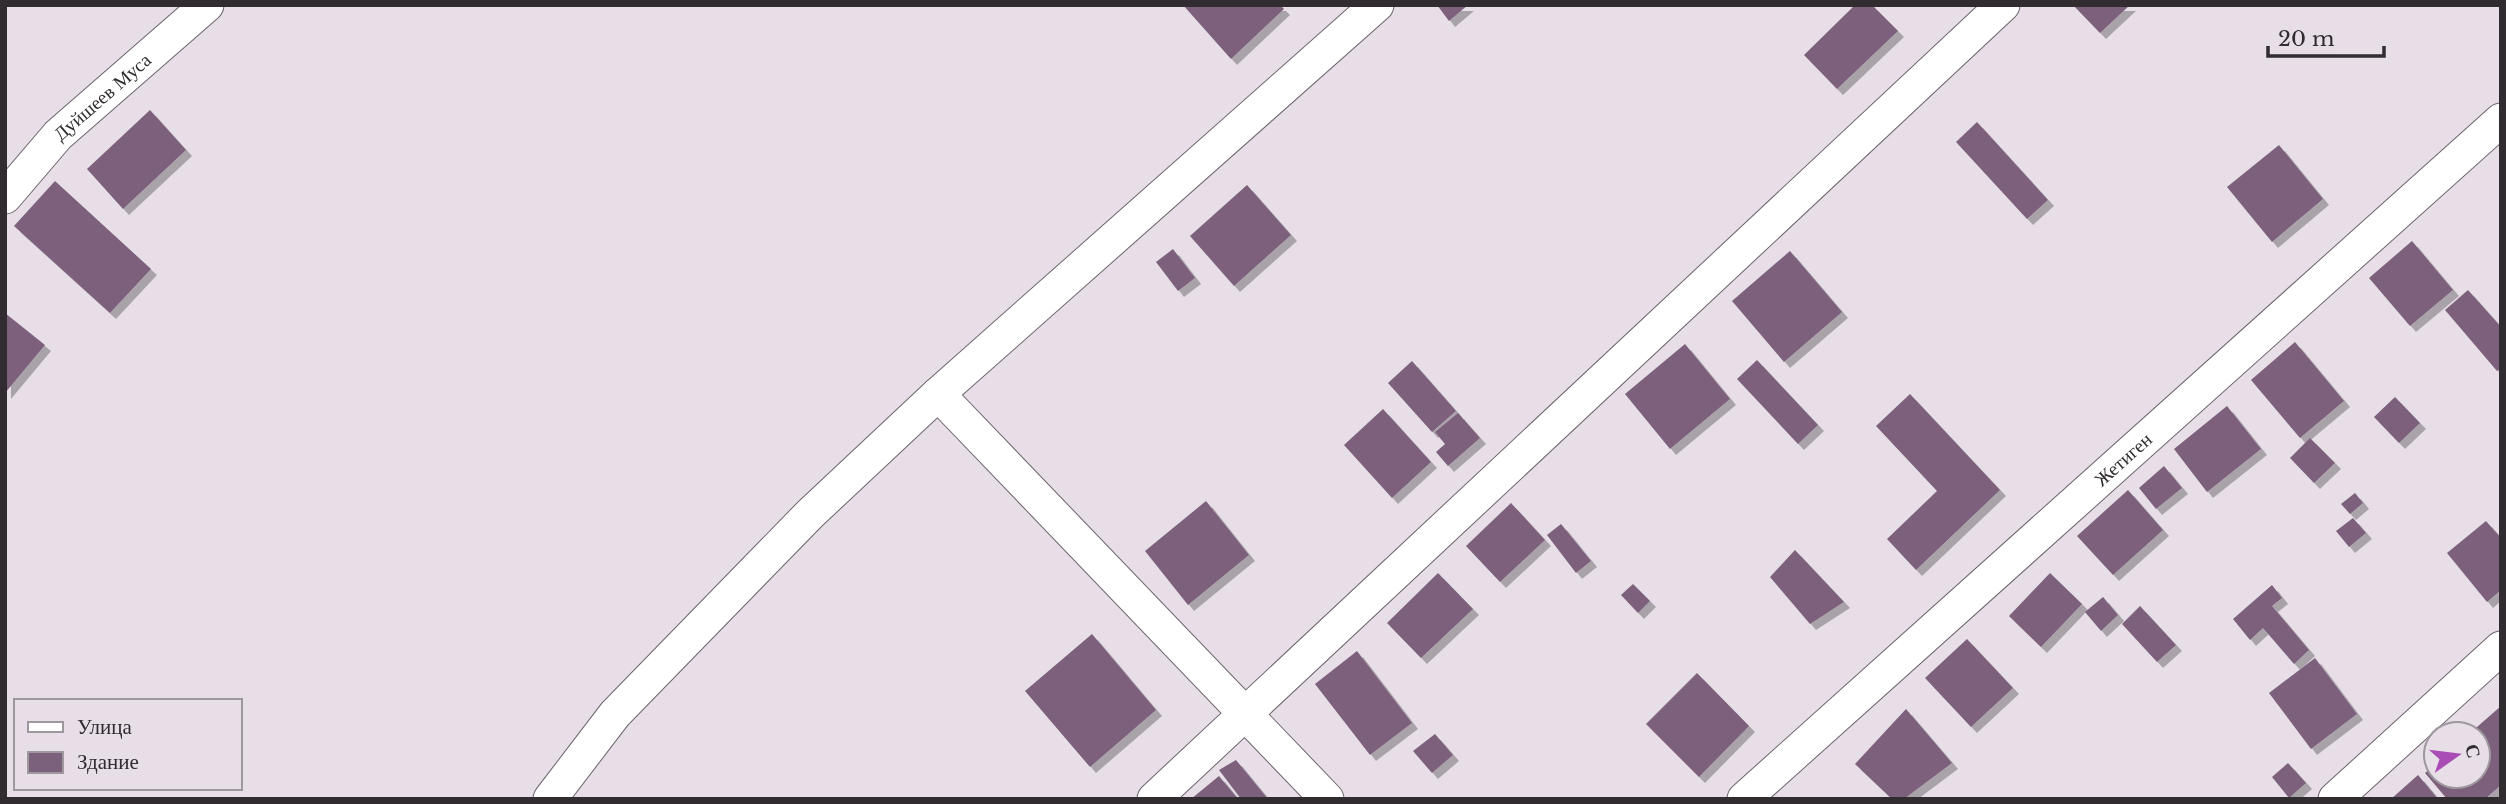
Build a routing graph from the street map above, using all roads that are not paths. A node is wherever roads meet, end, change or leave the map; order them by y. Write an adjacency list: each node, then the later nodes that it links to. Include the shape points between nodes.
1 (208, 5): 5 (street, Дуйшеев Муса, via 58,135)
2 (1377, 5): 6 (street)
3 (2003, 5): 8 (street)
4 (2501, 120): 12 (street, Жетиген)
5 (5, 197)
6 (938, 394): 8 (street); 9 (street, via 810,514 615,714)
7 (2501, 648): 13 (street)
8 (1246, 713): 10 (street); 11 (street)
9 (550, 799)
10 (1154, 799)
11 (1327, 799)
12 (1744, 799)
13 (2335, 799)

